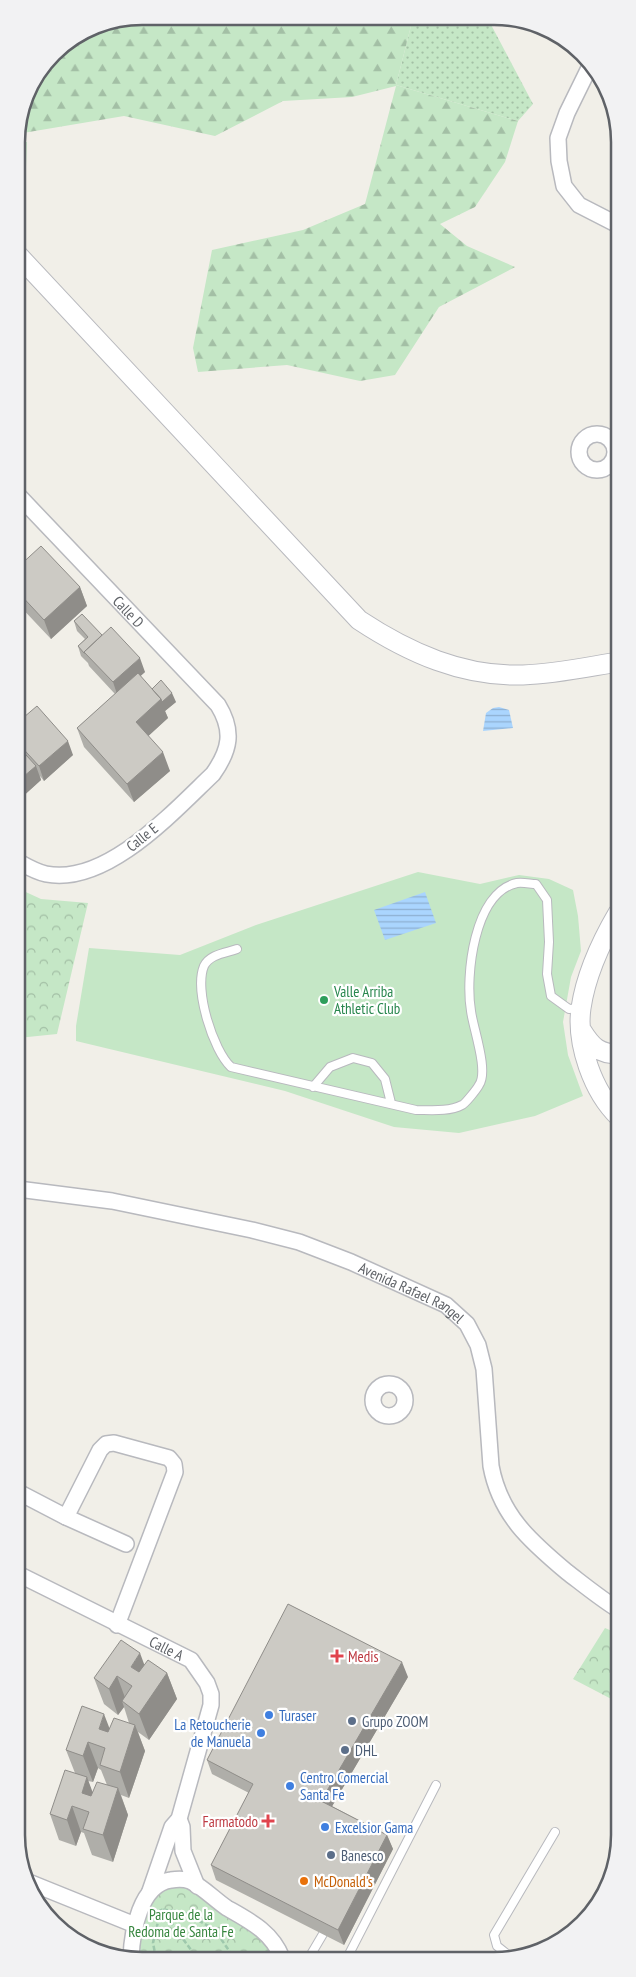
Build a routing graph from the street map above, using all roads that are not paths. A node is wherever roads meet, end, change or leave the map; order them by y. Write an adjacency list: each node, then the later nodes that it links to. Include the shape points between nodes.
1 (587, 72): 2 (street, via 558,138 559,161 564,186 579,205)
2 (611, 221)
3 (25, 263): 5 (street, via 359,620 404,648 463,669 523,676)
4 (25, 502): 6 (street, Calle D, via 218,705 227,719)
5 (611, 663)
6 (228, 735): 7 (street, Calle E, via 226,750 213,774 122,853 80,873 45,874)
7 (25, 865)
8 (611, 928): 10 (street, via 602,940)
9 (237, 949): 13 (lane, via 212,957 204,966 202,999 221,1055 231,1067)
10 (581, 1008): 11 (street); 14 (lane, via 569,1009 551,996 547,974 547,900 536,884 517,883 501,891 486,908 472,947 470,1009 482,1062 480,1084 463,1105 444,1110 416,1110)
11 (582, 1030): 12 (street, via 595,1049); 15 (street, via 584,1050 597,1087)
12 (611, 1053)
13 (313, 1087): 14 (lane); 14 (lane, via 330,1067 353,1058 372,1063 385,1079)
14 (390, 1103)
15 (611, 1108)
16 (25, 1190): 21 (street, Avenida Rafael Rangel, via 112,1201 299,1242 446,1305 467,1324 478,1345 484,1369 491,1466 504,1507 538,1548)
17 (25, 1496): 18 (street)
18 (66, 1517): 19 (street); 22 (street, via 106,1444 114,1443 160,1455 174,1464 175,1472)
19 (126, 1544)
20 (25, 1577): 22 (street, Calle A)
21 (611, 1605)
22 (117, 1625): 24 (street, Calle A, via 191,1660 207,1683 211,1705)
23 (436, 1785): 34 (lane)
24 (179, 1819): 27 (street, Calle A, via 184,1851); 28 (street, Calle A, via 172,1827)
25 (555, 1832): 35 (lane, via 494,1935 497,1946)
26 (36, 1885): 29 (street)
27 (197, 1886): 28 (street, via 190,1881 176,1879 162,1882); 32 (street, via 260,1928)
28 (150, 1891): 29 (street, Calle A)
29 (135, 1926): 31 (street, Calle A)
30 (323, 1934): 33 (lane)
31 (132, 1952)
32 (279, 1952)
33 (312, 1952)
34 (350, 1952)
35 (504, 1952)

